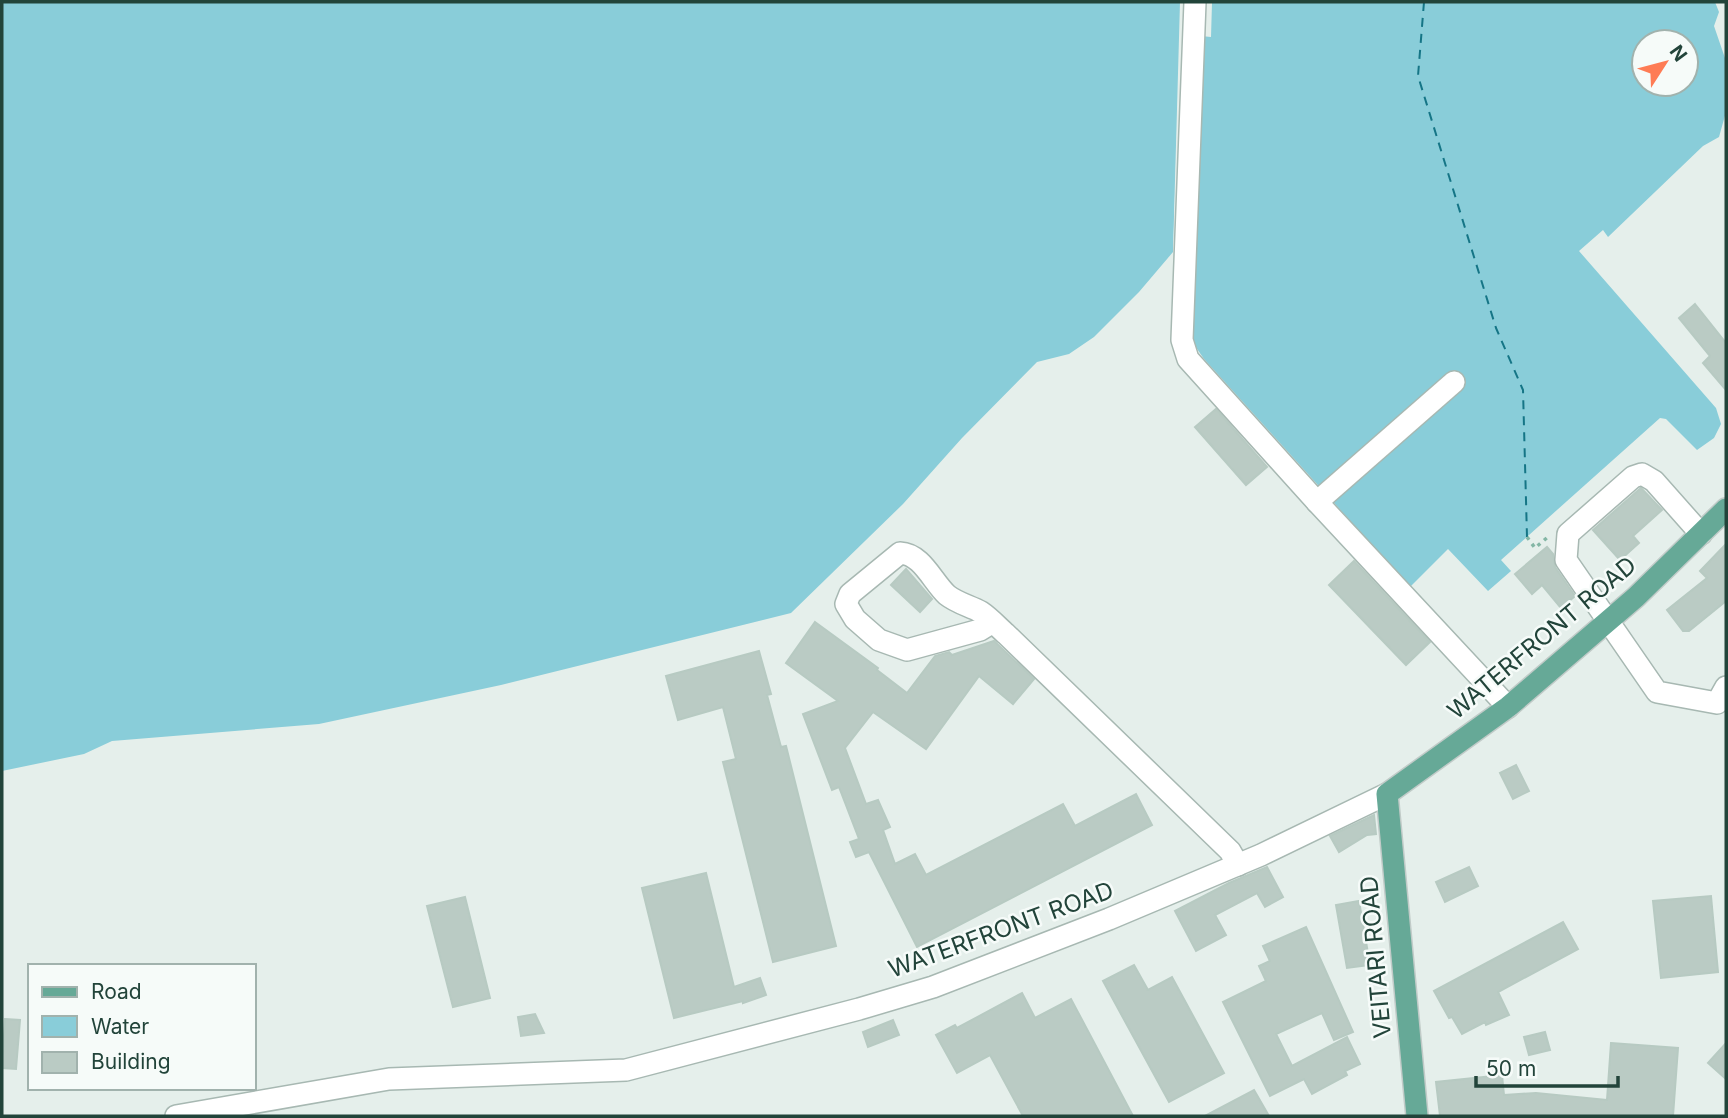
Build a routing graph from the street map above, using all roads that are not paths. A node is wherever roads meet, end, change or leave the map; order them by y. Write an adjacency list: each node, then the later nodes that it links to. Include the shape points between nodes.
1 (1195, 2): 3 (street, via 1184,350)
2 (1454, 382): 3 (street)
3 (1317, 502): 9 (street)
4 (1726, 509): 5 (main road, WATERFRONT ROAD)
5 (1700, 534): 6 (main road, WATERFRONT ROAD); 6 (street, via 1654,481 1642,474 1568,534 1566,560)
6 (1609, 620): 8 (street, via 1657,692 1717,703); 9 (main road, WATERFRONT ROAD)
7 (993, 622): 7 (street, via 980,631 907,650 879,640 855,619 846,604 850,594 900,553 909,553 949,597); 11 (street, via 1172,793 1230,851)
8 (1726, 687)
9 (1508, 707): 10 (main road, WATERFRONT ROAD)
10 (1387, 794): 11 (street, WATERFRONT ROAD); 13 (main road, VEITARI ROAD)
11 (1238, 865): 12 (street, WATERFRONT ROAD, via 933,987 626,1070 389,1079)
12 (176, 1116)
13 (1418, 1116)

